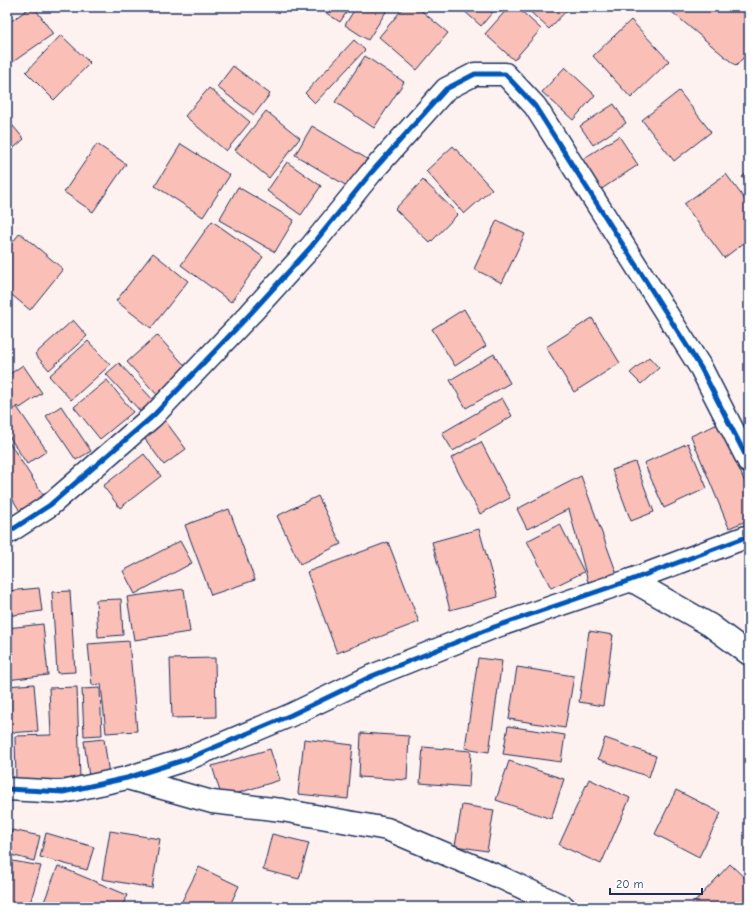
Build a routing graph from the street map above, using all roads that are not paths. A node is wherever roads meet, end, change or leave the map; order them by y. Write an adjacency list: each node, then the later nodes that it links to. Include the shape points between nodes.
1 (749, 462): 2 (street, via 701,368 535,106 505,74 475,74 446,89 370,174 310,248 153,416 50,505)
2 (7, 533)
3 (749, 536): 4 (street)
4 (631, 580): 5 (street, via 710,625); 6 (street, via 494,627 372,676 291,715 187,759)
5 (749, 654)
6 (127, 778): 7 (street, via 63,792); 8 (street, via 212,802 282,810 387,830)
7 (7, 789)
8 (564, 907)

